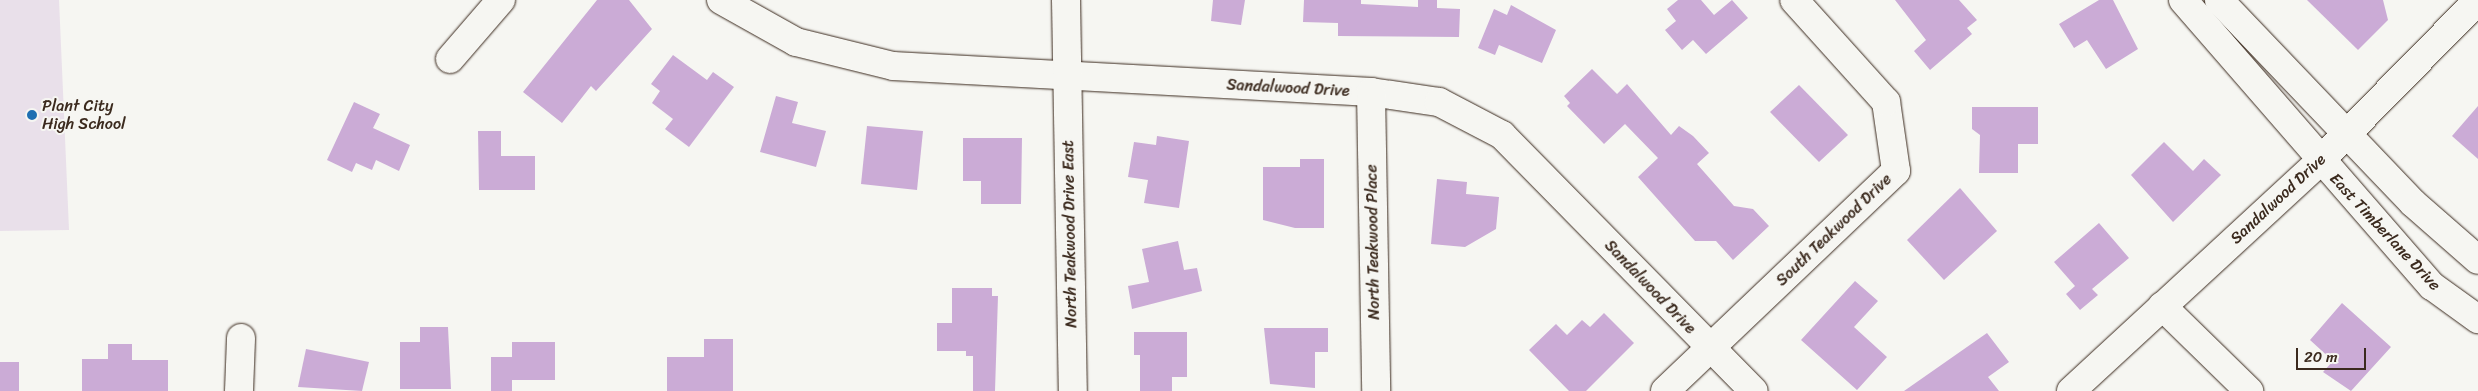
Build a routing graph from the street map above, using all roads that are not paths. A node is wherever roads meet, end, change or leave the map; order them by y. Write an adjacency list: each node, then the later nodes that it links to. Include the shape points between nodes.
1 (501, 0): 8 (street)
2 (721, 0): 9 (street, Sandalwood Drive, via 796,42 893,66)
3 (1066, 0): 9 (street)
4 (1794, 0): 17 (street, South Teakwood Drive, via 1886,102 1896,170)
5 (2183, 0): 12 (street, East Timberlane Drive)
6 (2219, 0): 11 (street)
7 (2475, 8): 11 (street, Sandalwood Drive)
8 (450, 59)
9 (1066, 76): 10 (street, Sandalwood Drive); 19 (street, North Teakwood Drive East)
10 (1371, 92): 17 (street, Sandalwood Drive, via 1440,102 1502,134); 20 (street, North Teakwood Place)
11 (2349, 133): 12 (street, Sandalwood Drive); 13 (street, via 2413,203)
12 (2320, 161): 14 (street, Sandalwood Drive); 15 (street, East Timberlane Drive, via 2432,286)
13 (2478, 260)
14 (2162, 306): 23 (street, Sandalwood Drive); 24 (street)
15 (2478, 319)
16 (241, 338): 18 (street)
17 (1709, 348): 21 (street); 22 (street, Sandalwood Drive)
18 (239, 391)
19 (1073, 391)
20 (1376, 391)
21 (1665, 391)
22 (1754, 391)
23 (2071, 391)
24 (2249, 391)

